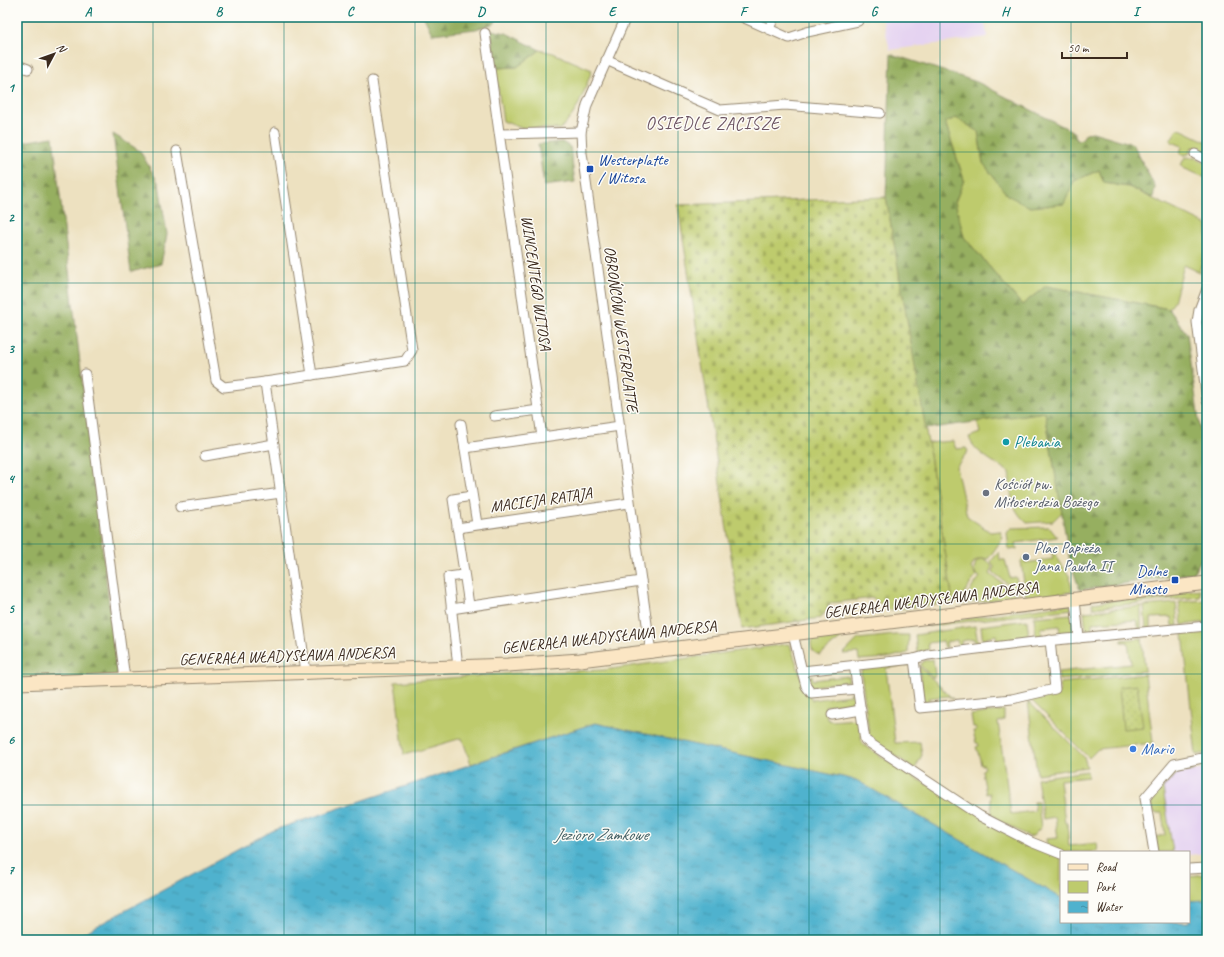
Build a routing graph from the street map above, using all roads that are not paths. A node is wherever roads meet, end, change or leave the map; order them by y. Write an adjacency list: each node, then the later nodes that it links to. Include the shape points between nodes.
1 (626, 17): 8 (street, OBROŃCÓW WESTERPLATTE)
2 (774, 17): 6 (street)
3 (744, 18): 6 (street)
4 (842, 20): 5 (street); 6 (street, via 789,38)
5 (858, 21)
6 (769, 29)
7 (485, 33): 15 (street, WINCENTEGO WITOSA)
8 (606, 60): 12 (street, via 720,110 785,105 845,108); 14 (street, OBROŃCÓW WESTERPLATTE, via 587,105)
9 (17, 65): 10 (street)
10 (28, 69)
11 (372, 82): 21 (street, via 412,350 405,361)
12 (880, 113)
13 (275, 132): 21 (street)
14 (581, 132): 15 (street); 27 (street, OBROŃCÓW WESTERPLATTE)
15 (500, 134): 24 (street, WINCENTEGO WITOSA)
16 (177, 151): 22 (street, via 216,381 224,387)
17 (1195, 154): 18 (street)
18 (1207, 160)
19 (1207, 289): 23 (street, via 1199,310 1198,322)
20 (85, 374): 56 (street)
21 (312, 375): 22 (street)
22 (265, 382): 29 (street)
23 (1207, 401)
24 (538, 410): 25 (street); 28 (street, WINCENTEGO WITOSA)
25 (494, 416)
26 (461, 424): 30 (street)
27 (620, 426): 28 (street); 34 (street, OBROŃCÓW WESTERPLATTE)
28 (542, 437): 30 (street)
29 (274, 444): 31 (street); 32 (street)
30 (465, 448): 33 (street)
31 (205, 456)
32 (281, 493): 35 (street); 55 (street)
33 (472, 496): 36 (street); 37 (street, via 453,499)
34 (629, 502): 36 (street, MACIEJA RATAJA); 40 (street, OBROŃCÓW WESTERPLATTE)
35 (180, 507)
36 (476, 524): 37 (street, MACIEJA RATAJA)
37 (457, 528): 38 (street)
38 (463, 575): 44 (street); 45 (street, via 448,577)
39 (1207, 578): 42 (main road, GENERAŁA WŁADYSŁAWA ANDERSA)
40 (641, 580): 44 (street); 50 (street, OBROŃCÓW WESTERPLATTE)
41 (1207, 583): 42 (main road, GENERAŁA WŁADYSŁAWA ANDERSA)
42 (1178, 588): 43 (main road, GENERAŁA WŁADYSŁAWA ANDERSA)
43 (1076, 600): 47 (main road, GENERAŁA WŁADYSŁAWA ANDERSA); 48 (street)
44 (469, 605): 45 (street)
45 (451, 609): 53 (street)
46 (1207, 626): 48 (street)
47 (793, 634): 50 (main road, GENERAŁA WŁADYSŁAWA ANDERSA); 54 (street)
48 (1079, 638): 49 (street)
49 (1050, 640): 51 (street, via 928,655); 51 (street, via 1055,689 1012,699 920,708)
50 (651, 653): 53 (main road, GENERAŁA WŁADYSŁAWA ANDERSA, via 551,663)
51 (914, 659): 52 (street)
52 (854, 665): 54 (street); 58 (street)
53 (458, 667): 55 (main road, GENERAŁA WŁADYSŁAWA ANDERSA)
54 (802, 670): 58 (street, via 806,686 811,693)
55 (306, 672): 56 (main road, GENERAŁA WŁADYSŁAWA ANDERSA)
56 (125, 679): 57 (main road, GENERAŁA WŁADYSŁAWA ANDERSA)
57 (17, 683)
58 (858, 688): 59 (street)
59 (861, 710): 60 (street); 63 (street, via 865,740 980,816)
60 (832, 715)
61 (1207, 757): 62 (street, via 1174,764 1145,798)
62 (1154, 851)
63 (1060, 854)
64 (1207, 868): 65 (street)
65 (1190, 869)

